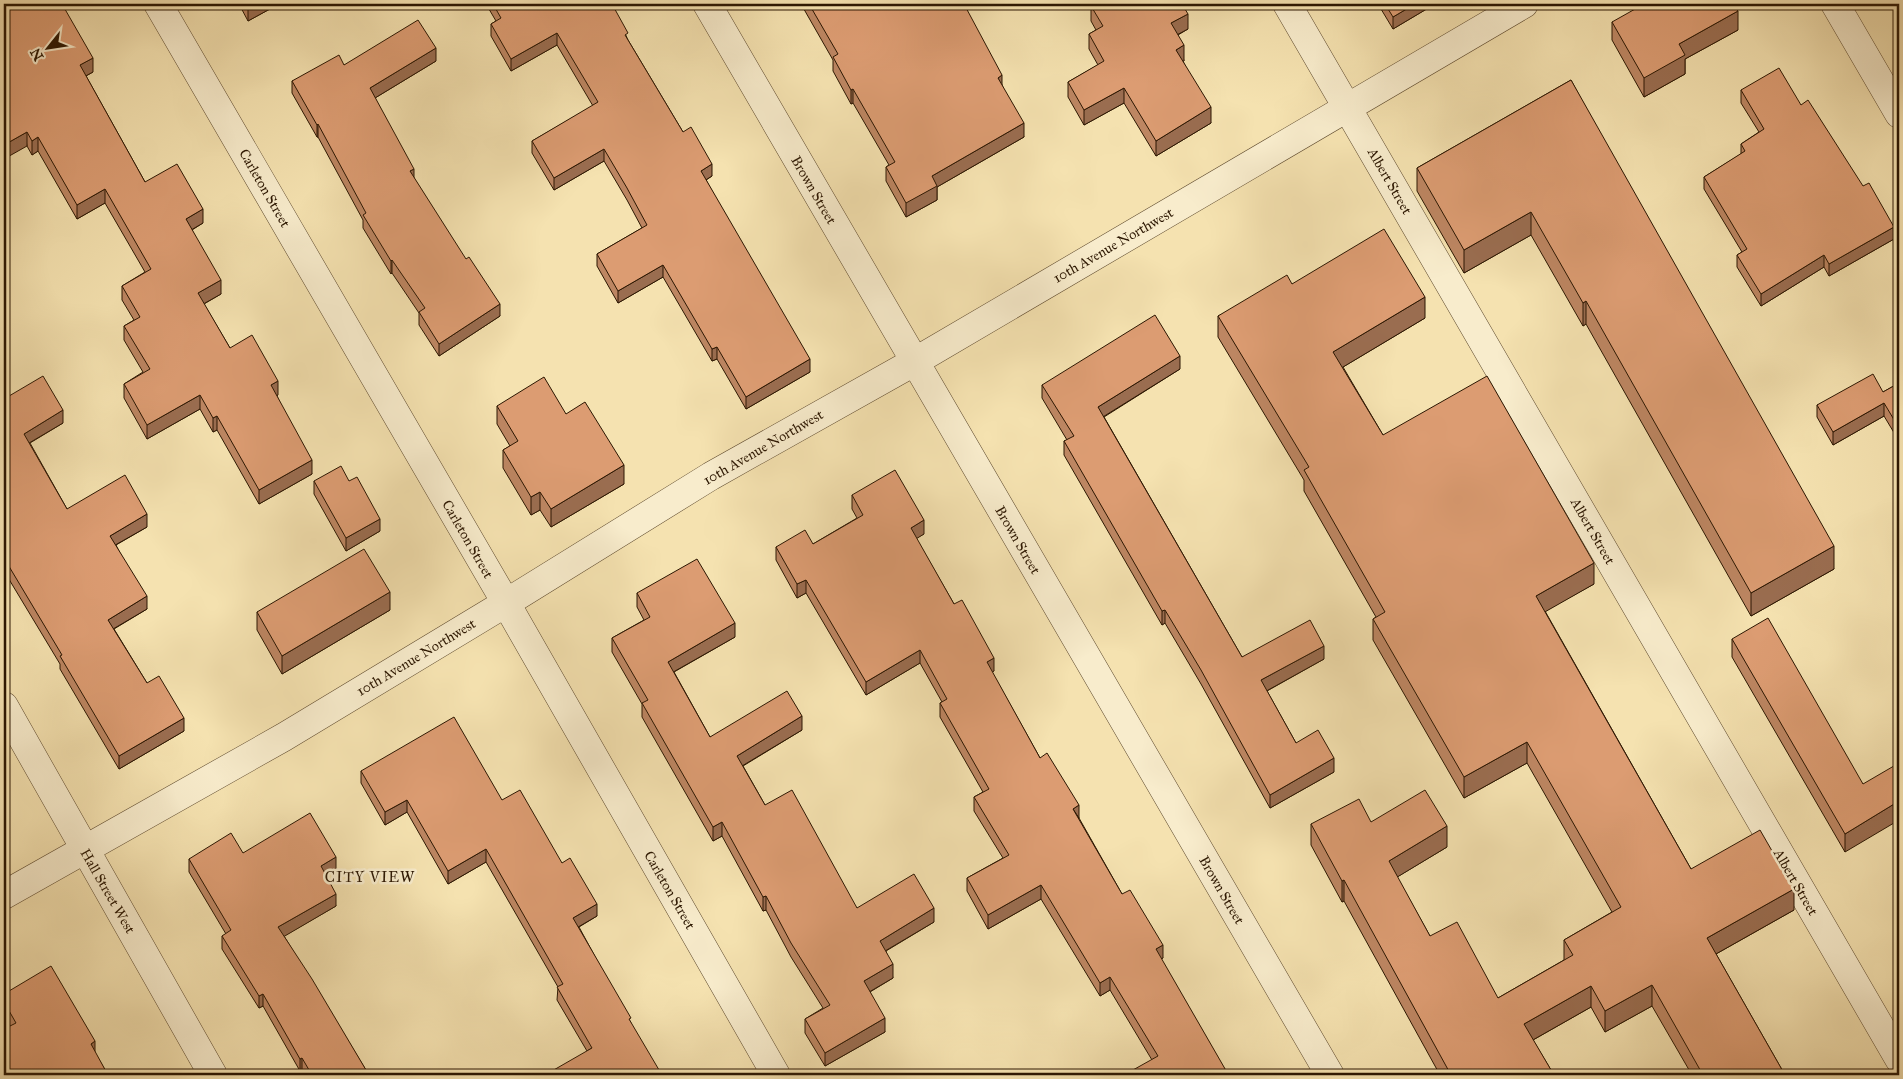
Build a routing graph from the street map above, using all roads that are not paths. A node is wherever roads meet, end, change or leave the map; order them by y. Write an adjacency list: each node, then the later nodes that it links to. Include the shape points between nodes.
1 (158, 4): 9 (street, Carleton Street)
2 (707, 4): 8 (street, Brown Street)
3 (1287, 4): 6 (street, Albert Street)
4 (1524, 4): 6 (street, 10th Avenue Northwest)
5 (1835, 4): 7 (street)
6 (1347, 108): 8 (street, 10th Avenue Northwest); 13 (street, Albert Street)
7 (1899, 114)
8 (914, 362): 9 (street, 10th Avenue Northwest, via 712,476); 16 (street, Brown Street)
9 (506, 603): 11 (street, 10th Avenue Northwest, via 284,737); 15 (street, Carleton Street)
10 (4, 706): 11 (street, Hall Street West)
11 (84, 849): 12 (street, 10th Avenue Northwest); 14 (street, Hall Street West)
12 (4, 895)
13 (1899, 1059)
14 (213, 1075)
15 (776, 1075)
16 (1330, 1075)

